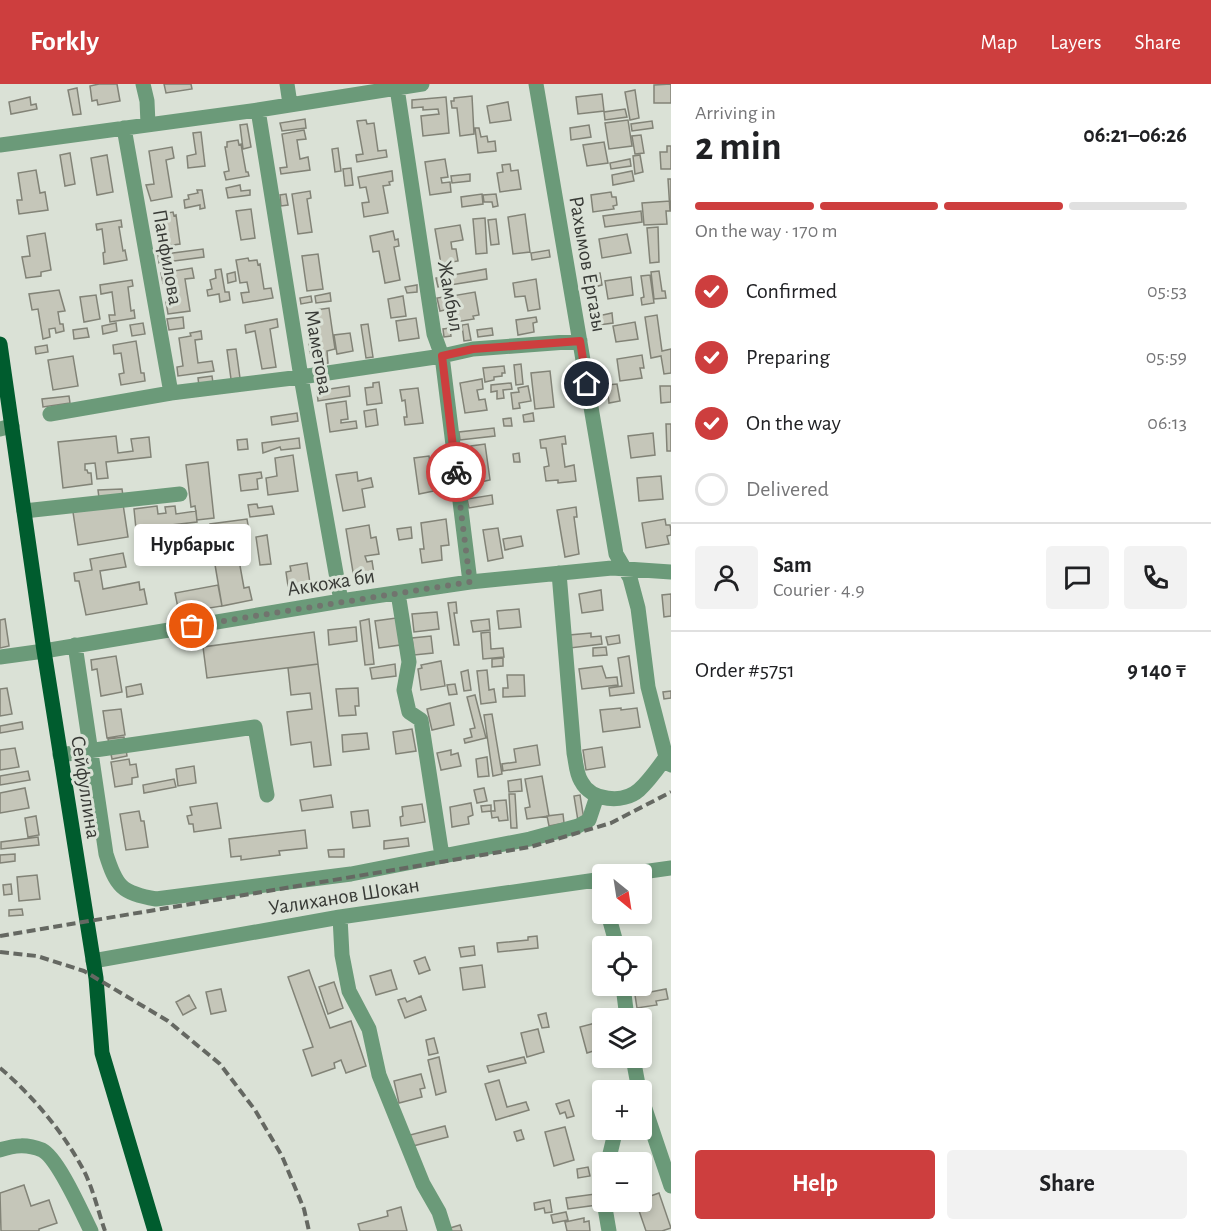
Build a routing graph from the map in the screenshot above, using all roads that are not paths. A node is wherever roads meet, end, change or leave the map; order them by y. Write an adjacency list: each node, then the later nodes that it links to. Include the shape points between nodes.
1 (143, 84): 8 (street)
2 (287, 84): 6 (street)
3 (422, 84): 5 (street)
4 (536, 84): 11 (street, Рахымов Ергазы)
5 (397, 88): 6 (street); 13 (street, Жамбыл, via 434,334)
6 (290, 104): 7 (street)
7 (258, 110): 8 (street); 14 (street, Маметова)
8 (148, 124): 9 (street)
9 (124, 128): 10 (street); 15 (street, Панфилова)
10 (0, 145)
11 (580, 341): 13 (street, via 473,349); 20 (street, Рахымов Ергазы, via 616,554)
12 (0, 344): 17 (main road, Сейфуллина)
13 (442, 356): 14 (street); 23 (street, Жамбыл)
14 (301, 377): 15 (street); 25 (street, Маметова)
15 (171, 393): 16 (street)
16 (50, 414)
17 (6, 428): 19 (main road, Сейфуллина)
18 (180, 494): 19 (street)
19 (24, 511): 27 (main road, Сейфуллина)
20 (625, 569): 21 (street, Аккожа би); 22 (street, Аккожа би); 31 (street, Рахымов Ергазы, via 638,609 648,687)
21 (671, 572)
22 (559, 573): 23 (street, Аккожа би); 33 (street, via 575,760 581,781)
23 (470, 582): 24 (street, Аккожа би)
24 (398, 593): 25 (street, Аккожа би); 34 (street, via 409,662 404,690 409,712 421,720)
25 (341, 601): 26 (street, Аккожа би)
26 (75, 645): 27 (street, Аккожа би); 29 (street)
27 (44, 651): 28 (street, Аккожа би); 30 (main road, Сейфуллина)
28 (0, 657)
29 (91, 751): 30 (street); 32 (street, via 255,727); 34 (street, via 106,854 114,879 134,895 156,899 351,874)
30 (60, 755): 39 (main road, Сейфуллина)
31 (669, 761): 33 (street, via 637,792 617,799)
32 (267, 795)
33 (597, 796): 34 (street, via 589,820 578,826)
34 (442, 856)
35 (671, 868): 36 (street)
36 (652, 871)
37 (592, 880): 38 (street, Уалиханов Шокан)
38 (340, 917): 39 (street, Уалиханов Шокан); 46 (street, via 349,991 369,1029 379,1075)
39 (93, 961): 45 (main road, Сейфуллина, via 102,1053)
40 (652, 1130): 42 (street)
41 (0, 1150): 44 (street, via 18,1144 44,1151 63,1176)
42 (671, 1186)
43 (606, 1212): 47 (street)
44 (91, 1231)
45 (155, 1231)
46 (445, 1231)
47 (609, 1231)

